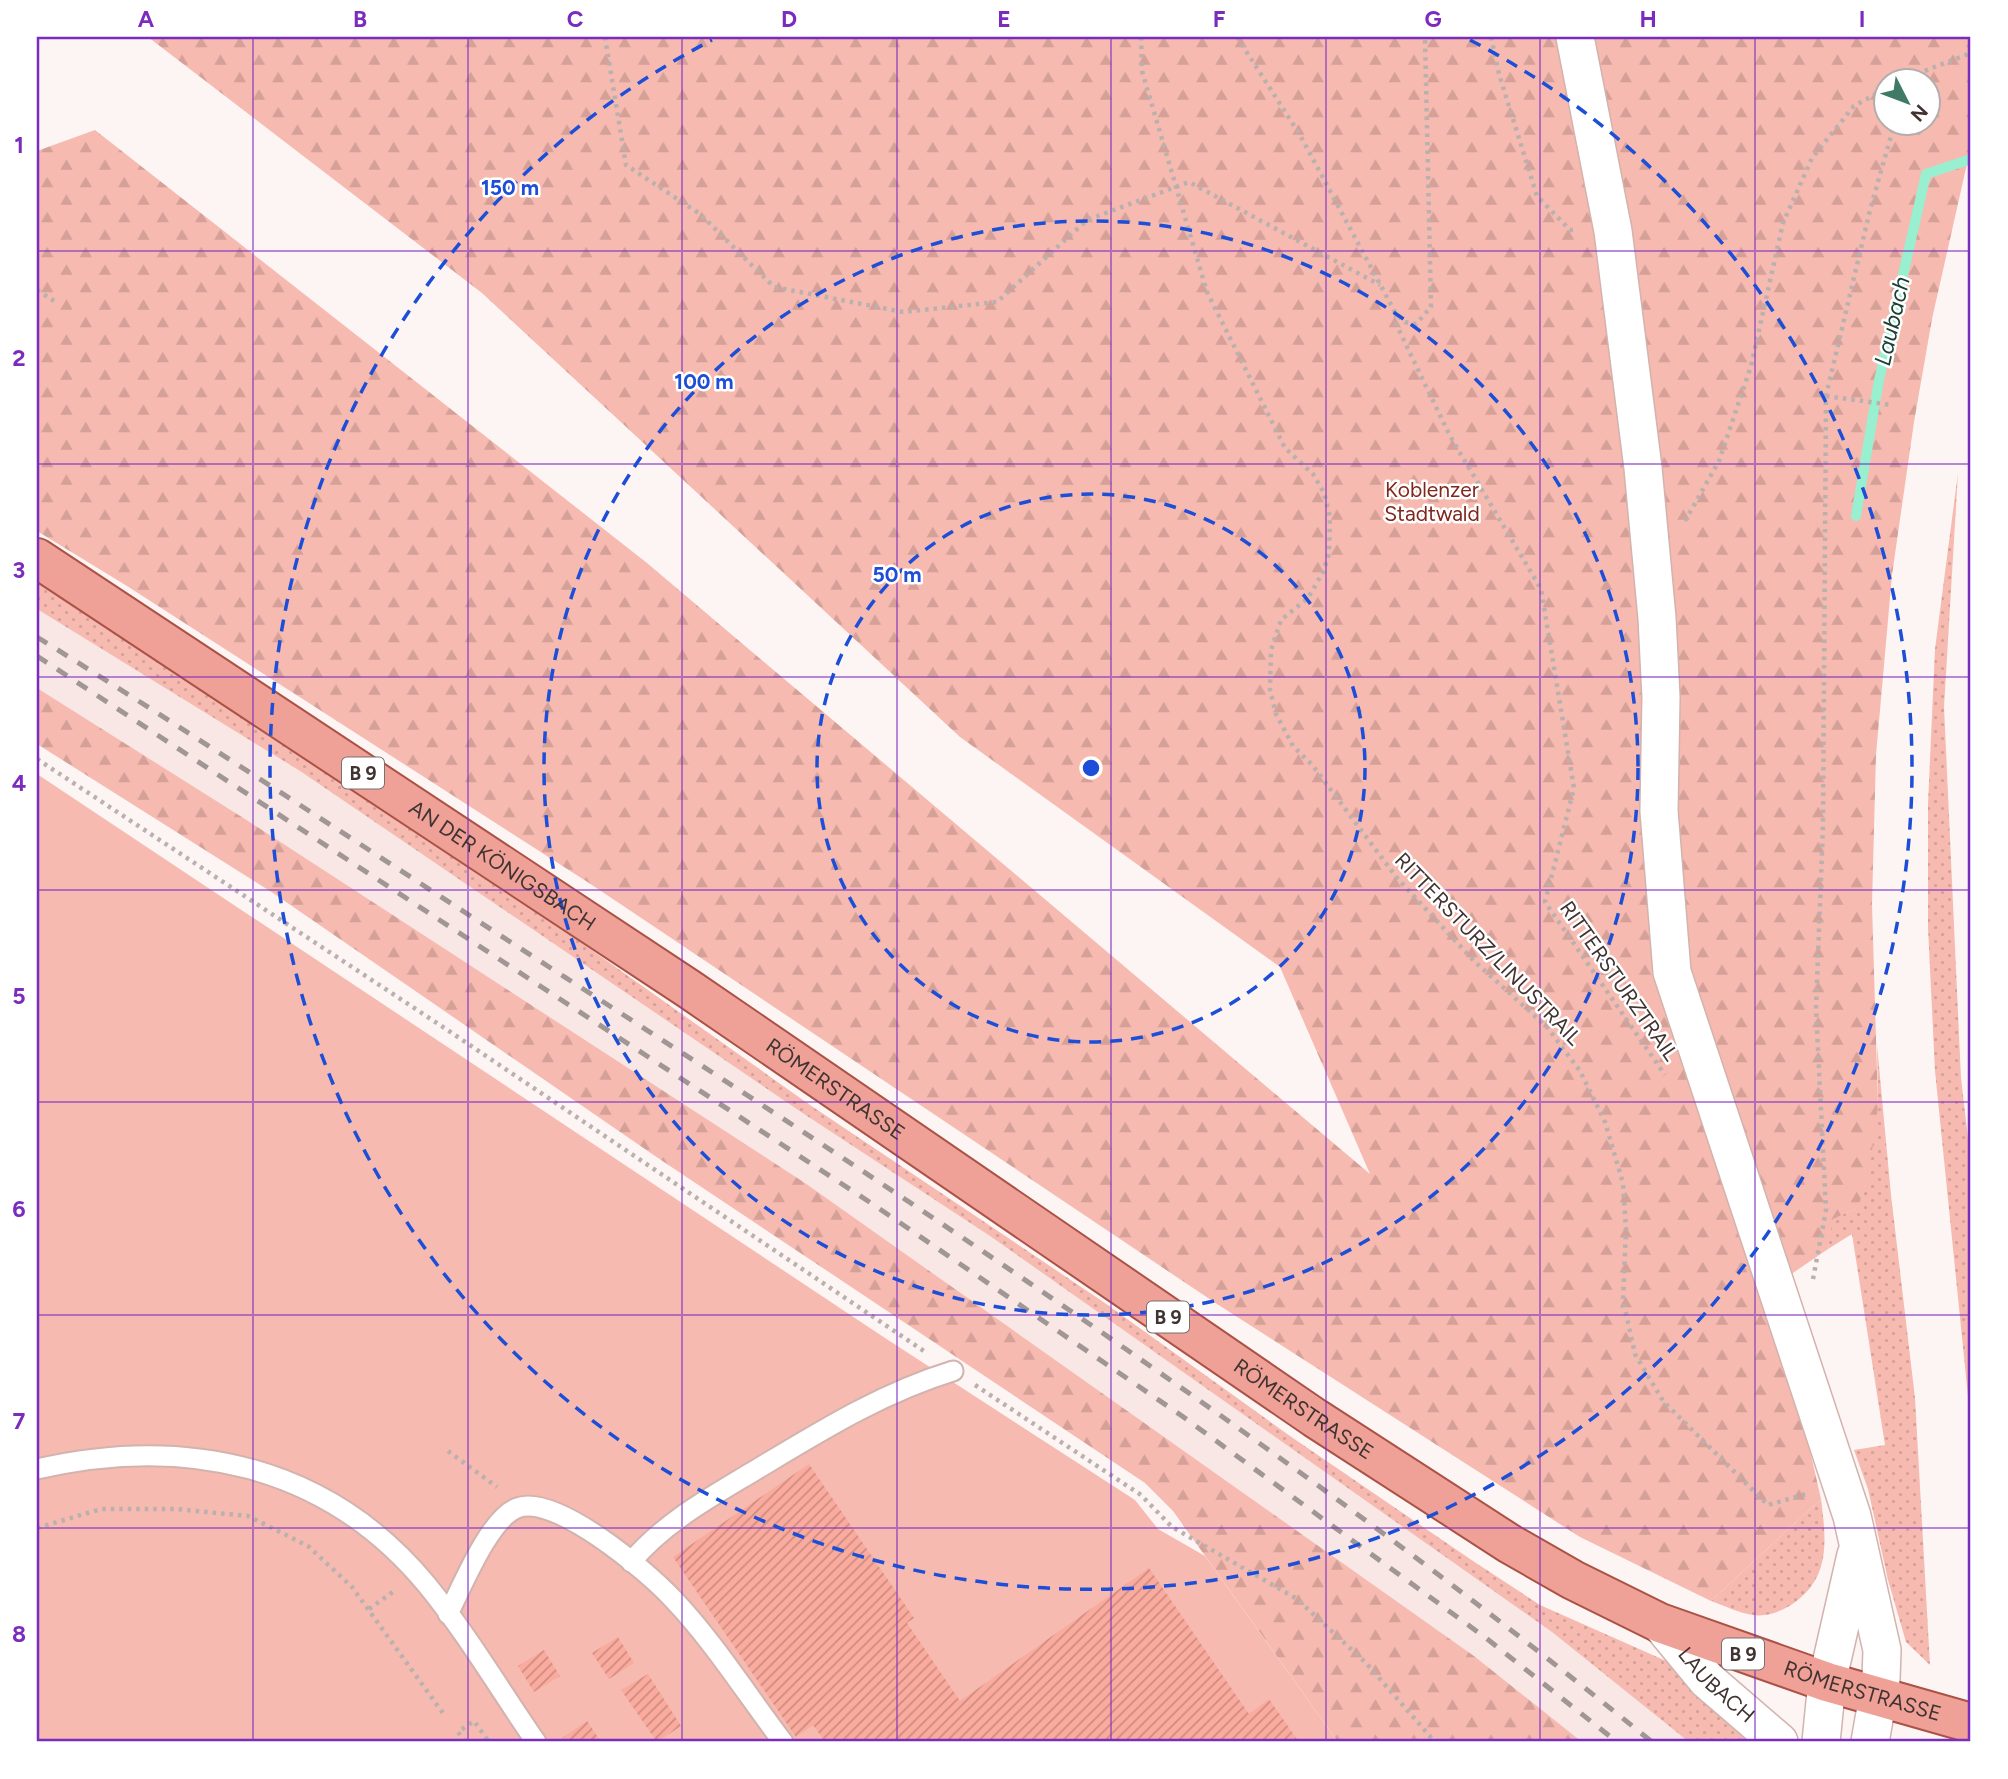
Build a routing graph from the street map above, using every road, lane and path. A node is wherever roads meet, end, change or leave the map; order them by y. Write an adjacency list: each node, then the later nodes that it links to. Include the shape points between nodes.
1 (605, 37): 11 (path, via 626,165 700,214 774,287 903,312 997,302 1087,220)
2 (1141, 37): 11 (path, RITTERSTURZ/LINUSTRAIL, via 1142,71)
3 (1237, 37): 13 (path, RITTERSTURZTRAIL, via 1300,135)
4 (1425, 37): 16 (path, via 1431,307 1416,324)
5 (1491, 37): 12 (path, via 1537,196 1570,230)
6 (1575, 37): 12 (street)
7 (1971, 53): 8 (path)
8 (1938, 66)
9 (1871, 97): 20 (path, via 1854,106 1812,158 1783,223 1751,366 1719,461)
10 (1891, 136): 17 (path)
11 (1175, 187): 13 (path, via 1189,182); 28 (path, RITTERSTURZ/LINUSTRAIL, via 1206,292 1285,449 1313,474 1330,517 1331,545 1323,572 1308,598 1281,621 1271,650 1270,690 1282,729 1397,878 1474,961 1547,1027 1591,1090 1623,1183 1625,1321 1653,1388 1768,1505)
12 (1613, 231): 20 (street)
13 (1380, 285): 16 (path, RITTERSTURZTRAIL)
14 (37, 290): 15 (path)
15 (54, 301)
16 (1396, 314): 23 (path, RITTERSTURZTRAIL, via 1395,324 1450,436 1541,589 1574,788 1545,902)
17 (1826, 396): 18 (path); 24 (path, via 1823,827 1816,1009 1826,1210)
18 (1892, 405)
19 (37, 558): 22 (main road, AN DER KÖNIGSBACH / B 9)
20 (1654, 576): 28 (street, via 1661,697 1659,811 1672,972 1826,1415)
21 (37, 759): 25 (path)
22 (689, 989): 36 (main road, RÖMERSTRASSE / B 9, via 1315,1418 1520,1550)
23 (1670, 1082)
24 (1812, 1287)
25 (953, 1371): 32 (lane, via 883,1396 795,1446 675,1520); 45 (path, via 1141,1495 1172,1527 1297,1600 1366,1664)
26 (448, 1451): 29 (path)
27 (37, 1469): 35 (lane, via 111,1457 178,1455 263,1470 318,1495 362,1523 415,1572)
28 (1842, 1484): 31 (street)
29 (518, 1508): 32 (lane, via 544,1508); 35 (lane, via 497,1524)
30 (37, 1528): 34 (path, via 101,1508 176,1508 248,1516 308,1546)
31 (1857, 1547): 37 (street); 38 (street, via 1880,1636 1883,1665)
32 (631, 1562): 44 (lane, via 686,1614)
33 (403, 1585): 34 (path)
34 (369, 1609): 39 (path)
35 (448, 1614): 43 (lane)
36 (1660, 1623): 37 (main road, RÖMERSTRASSE / B 9); 46 (street, LAUBACH, via 1701,1674)
37 (1827, 1682): 38 (main road, RÖMERSTRASSE / B 9); 47 (street)
38 (1878, 1697): 40 (main road, RÖMERSTRASSE / B 9); 48 (street)
39 (446, 1716)
40 (1971, 1723)
41 (464, 1742): 42 (path, via 458,1732 474,1721)
42 (489, 1742)
43 (536, 1742)
44 (783, 1742)
45 (1436, 1742)
46 (1779, 1742)
47 (1821, 1742)
48 (1870, 1742)

